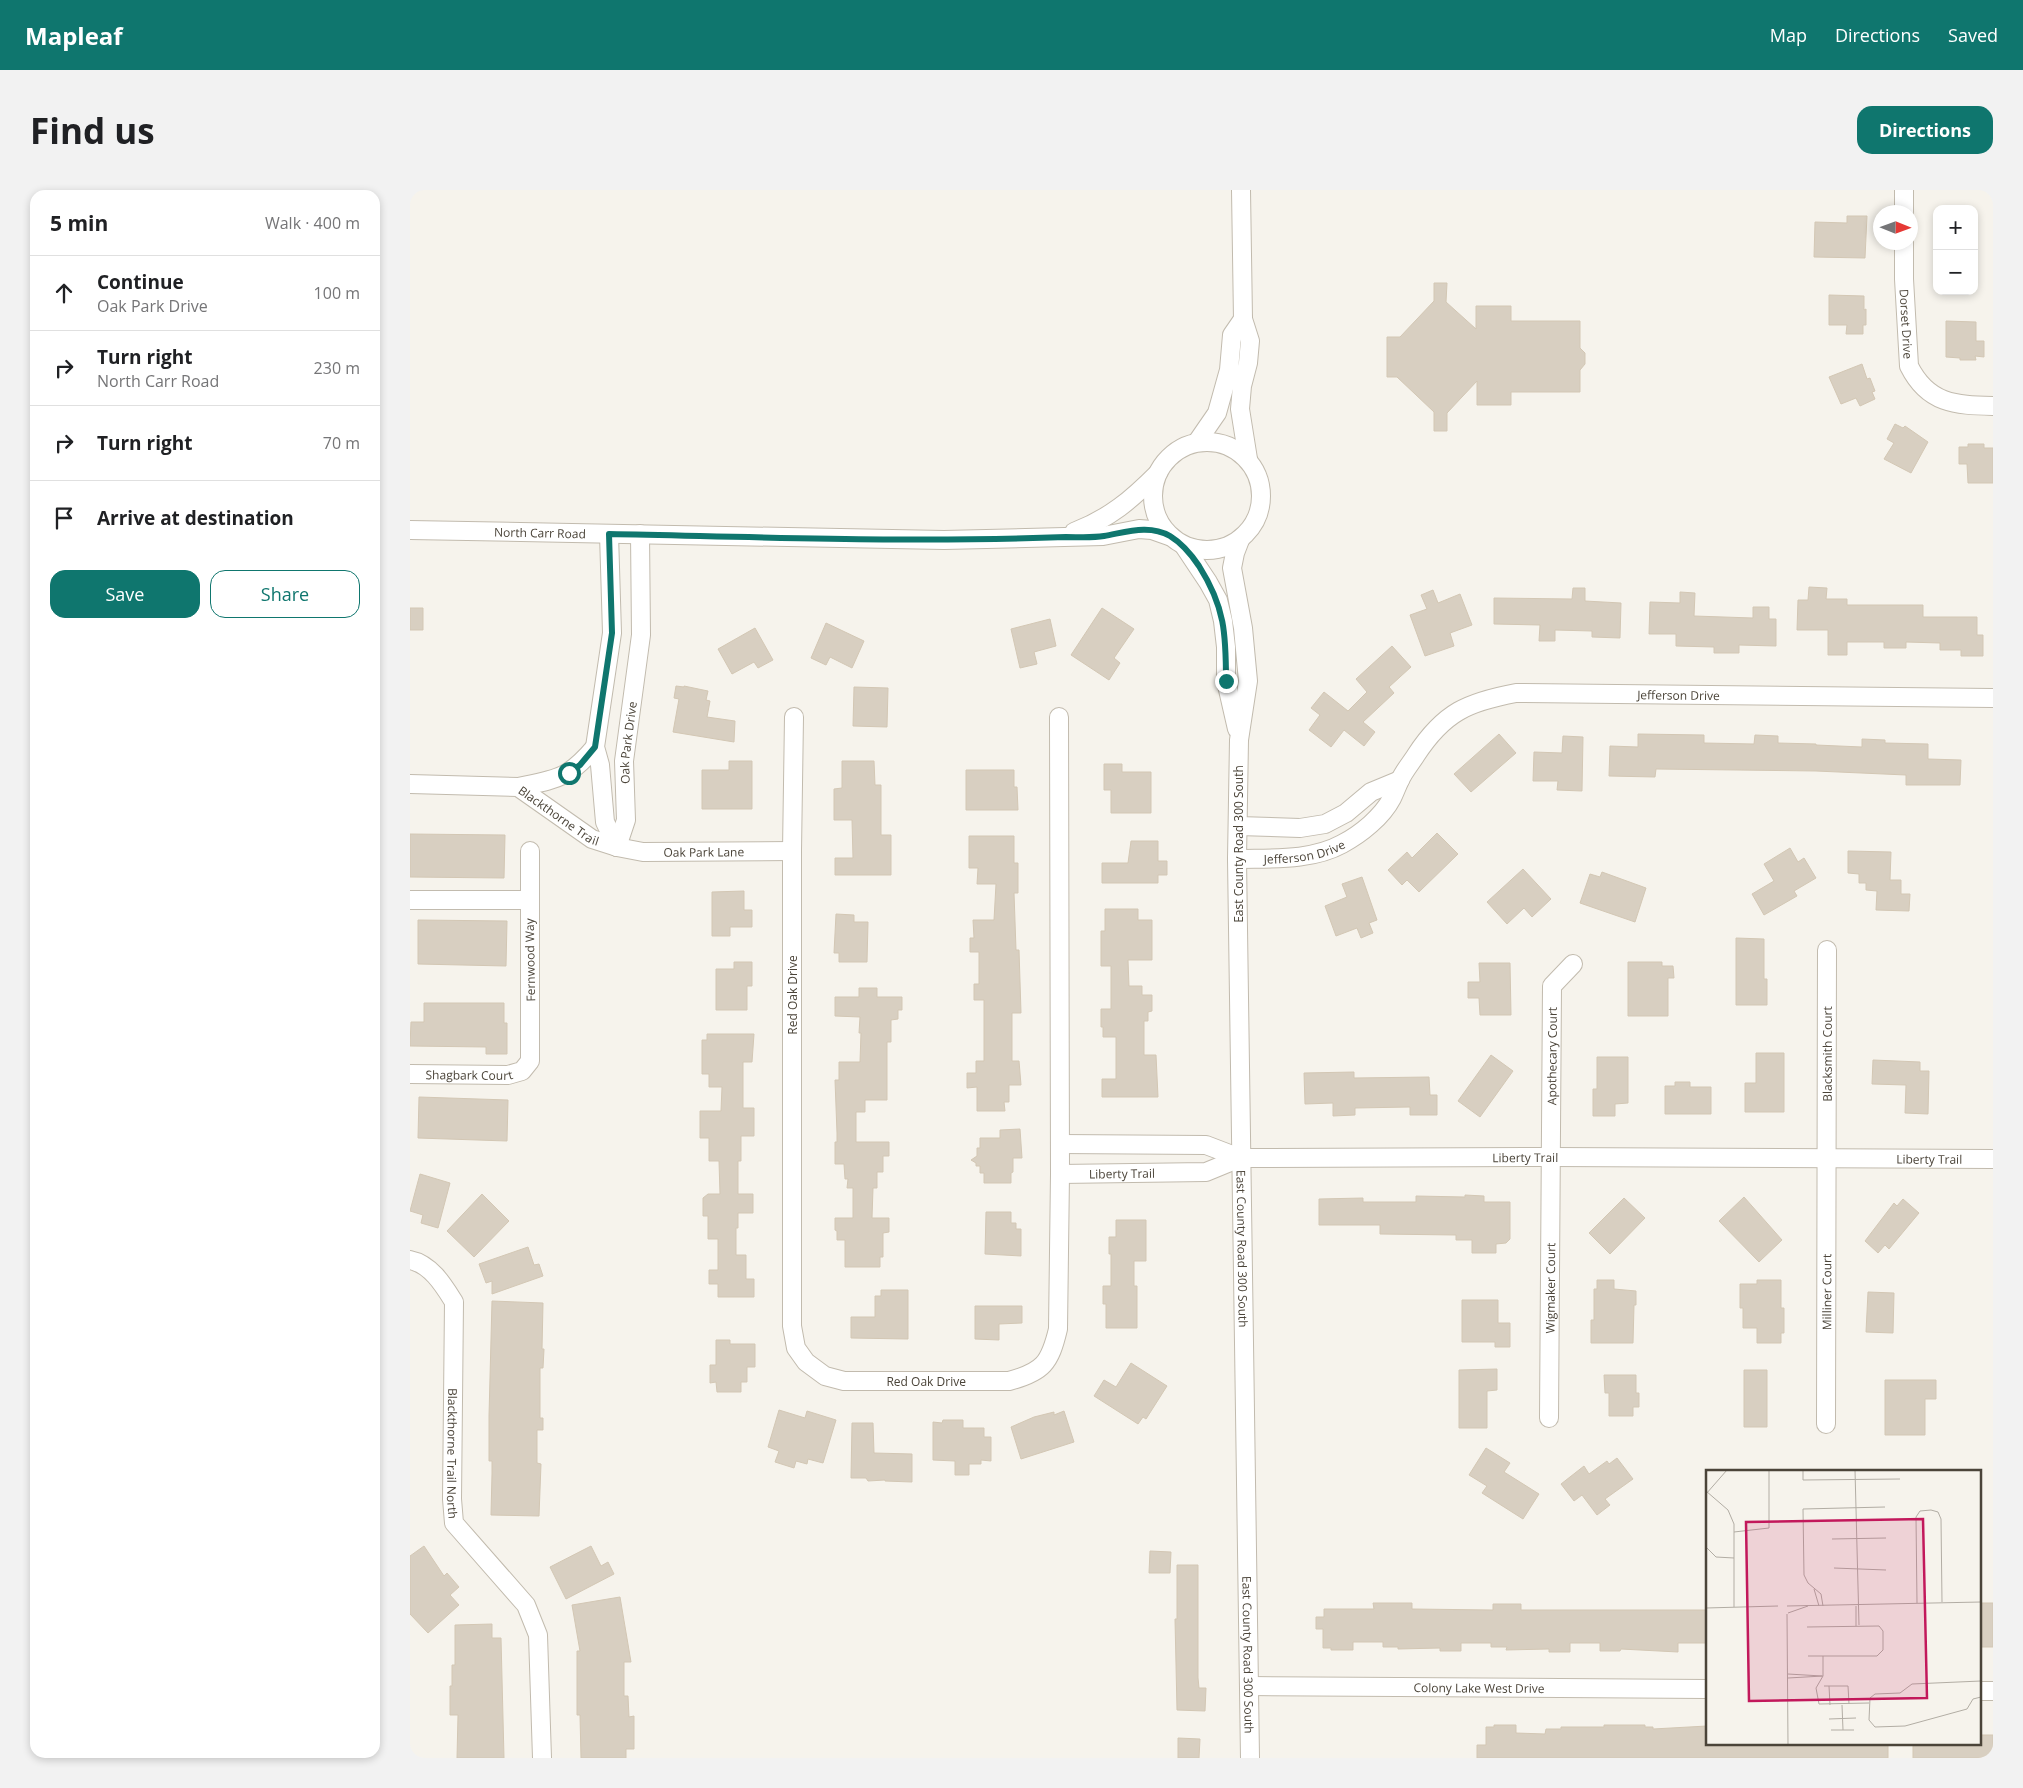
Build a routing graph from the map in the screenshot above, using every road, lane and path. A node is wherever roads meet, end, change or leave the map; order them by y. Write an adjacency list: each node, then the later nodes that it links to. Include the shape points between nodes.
1 (1241, 190): 5 (street)
2 (1904, 190): 3 (street)
3 (1904, 205)
4 (1904, 250): 6 (street, Dorset Drive, via 1909,366 1913,374 1921,385 1948,403)
5 (1243, 319): 7 (street, via 1232,335 1229,370 1217,413); 8 (street, via 1250,341 1240,409)
6 (1993, 406)
7 (1196, 442): 8 (street, via 1215,442 1233,448); 9 (street, via 1167,458)
8 (1248, 459): 15 (street, via 1259,479 1262,501 1251,529)
9 (1158, 472): 13 (street, via 1153,506); 14 (street, North Carr Road, via 1125,505 1093,525)
10 (410, 530): 11 (street, North Carr Road)
11 (609, 534): 12 (street, North Carr Road); 21 (street, Oak Park Drive, via 612,633)
12 (640, 534): 14 (street, North Carr Road, via 944,540); 26 (street, Oak Park Drive, via 641,636 624,761 626,820)
13 (1169, 536): 14 (street, North Carr Road, via 1139,529 1103,536); 16 (street)
14 (1059, 538)
15 (1240, 540): 16 (street, via 1213,551); 20 (street, East County Road 300 South, via 1232,568 1243,628 1248,682)
16 (1184, 546): 20 (street, East County Road 300 South, via 1218,600 1226,647 1226,681)
17 (1993, 698): 22 (street, Jefferson Drive, via 1516,693 1474,703 1439,724)
18 (794, 717): 28 (street, Red Oak Drive)
19 (1059, 717): 36 (street, Red Oak Drive)
20 (1239, 740): 25 (street, East County Road 300 South)
21 (595, 747): 24 (street, via 569,773 551,781); 26 (street, Oak Park Drive, via 606,822)
22 (1400, 780): 25 (street, Jefferson Drive, via 1371,792 1346,813 1325,824 1300,828); 29 (street, Jefferson Drive, via 1378,817 1343,844 1315,853)
23 (410, 784): 24 (street, Blackthorne Trail)
24 (518, 787): 26 (street, Blackthorne Trail, via 592,839)
25 (1238, 826): 29 (street, East County Road 300 South)
26 (617, 847): 28 (street, Oak Park Lane, via 643,852)
27 (530, 851): 31 (street, Fernwood Way)
28 (792, 851): 41 (street, Red Oak Drive, via 792,1326 796,1348 806,1362 825,1376 844,1381 1009,1381 1028,1376 1044,1365 1053,1350 1058,1329)
29 (1237, 859): 38 (street, East County Road 300 South)
30 (410, 900): 31 (street)
31 (530, 900): 34 (street, Fernwood Way, via 531,1050)
32 (1827, 950): 39 (street, Blacksmith Court)
33 (1573, 964): 37 (street, Apothecary Court, via 1552,986)
34 (526, 1068): 35 (street, Shagbark Court, via 508,1075)
35 (410, 1074)
36 (1060, 1144): 38 (street, via 1206,1145); 41 (street, Red Oak Drive)
37 (1552, 1157): 38 (street, Liberty Trail); 39 (street, Liberty Trail); 43 (street, Wigmaker Court)
38 (1240, 1158): 41 (street, Liberty Trail, via 1206,1172); 45 (street, East County Road 300 South)
39 (1826, 1158): 40 (street, Liberty Trail); 44 (street, Milliner Court)
40 (1993, 1159)
41 (1060, 1174)
42 (410, 1260): 49 (street, Blackthorne Trail North, via 438,1278 454,1302 454,1523 526,1605 538,1635)
43 (1549, 1418)
44 (1826, 1424)
45 (1250, 1686): 46 (street, Colony Lake West Drive); 50 (street, East County Road 300 South)
46 (1706, 1689)
47 (1980, 1691): 48 (street)
48 (1993, 1691)
49 (542, 1758)
50 (1250, 1758)

